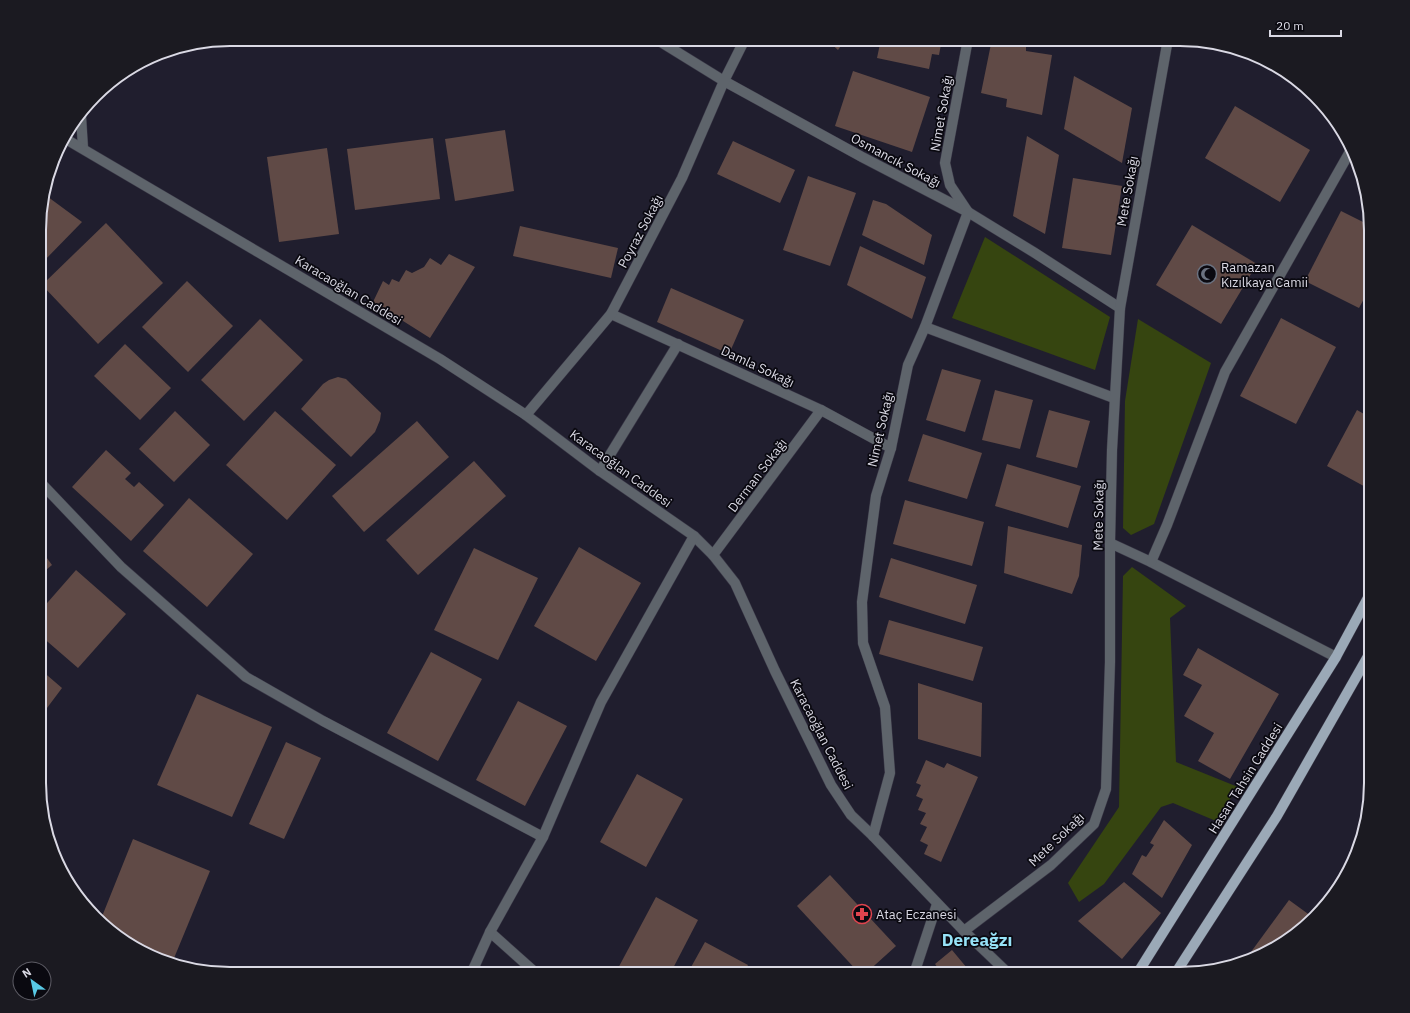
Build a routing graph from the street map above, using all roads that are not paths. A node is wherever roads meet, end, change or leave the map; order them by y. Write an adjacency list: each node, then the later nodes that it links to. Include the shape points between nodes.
1 (667, 46): 5 (street, Osmancık Sokağı)
2 (742, 46): 5 (street, Poyraz Sokağı)
3 (967, 46): 10 (street, Nimet Sokağı, via 945,163 950,185)
4 (1167, 46): 11 (street, Mete Sokağı)
5 (724, 81): 10 (street, Osmancık Sokağı); 12 (street, Poyraz Sokağı, via 682,178)
6 (81, 122): 8 (street)
7 (69, 141): 8 (street, Karacaoğlan Caddesi)
8 (83, 148): 17 (street, Karacaoğlan Caddesi, via 440,359)
9 (1348, 155): 24 (street, via 1225,372 1167,525)
10 (968, 212): 11 (street, Osmancık Sokağı); 13 (street, Nimet Sokağı)
11 (1120, 308): 15 (street, Mete Sokağı)
12 (611, 314): 14 (street, Damla Sokağı); 17 (street, Poyraz Sokağı)
13 (925, 327): 15 (street); 18 (street, Nimet Sokağı, via 908,365)
14 (678, 344): 16 (street, Damla Sokağı); 19 (street)
15 (1114, 398): 22 (street, Mete Sokağı)
16 (822, 410): 18 (street, Damla Sokağı); 23 (street, Derman Sokağı)
17 (526, 415): 19 (street, Karacaoğlan Caddesi)
18 (891, 448): 28 (street, Nimet Sokağı, via 876,496 862,602 863,643 885,707 890,773)
19 (600, 471): 21 (street, Karacaoğlan Caddesi)
20 (46, 488): 29 (street, via 121,567 246,677 322,721)
21 (694, 536): 23 (street, Karacaoğlan Caddesi); 29 (street, via 601,702)
22 (1110, 543): 24 (street); 31 (street, Mete Sokağı, via 1106,789 1094,824 1051,865)
23 (713, 555): 28 (street, Karacaoğlan Caddesi, via 735,583 831,785 851,815)
24 (1150, 562): 26 (street)
25 (1364, 605): 26 (main road, Hasan Tahsin Caddesi)
26 (1336, 657): 37 (main road, Hasan Tahsin Caddesi)
27 (1364, 663): 38 (main road, via 1277,816)
28 (873, 836): 30 (street, Karacaoğlan Caddesi)
29 (543, 837): 32 (street)
30 (937, 904): 31 (street, Karacaoğlan Caddesi); 35 (street)
31 (964, 931): 36 (street, Karacaoğlan Caddesi)
32 (490, 932): 33 (street); 34 (street)
33 (474, 967)
34 (529, 967)
35 (916, 967)
36 (1002, 967)
37 (1141, 967)
38 (1180, 967)

